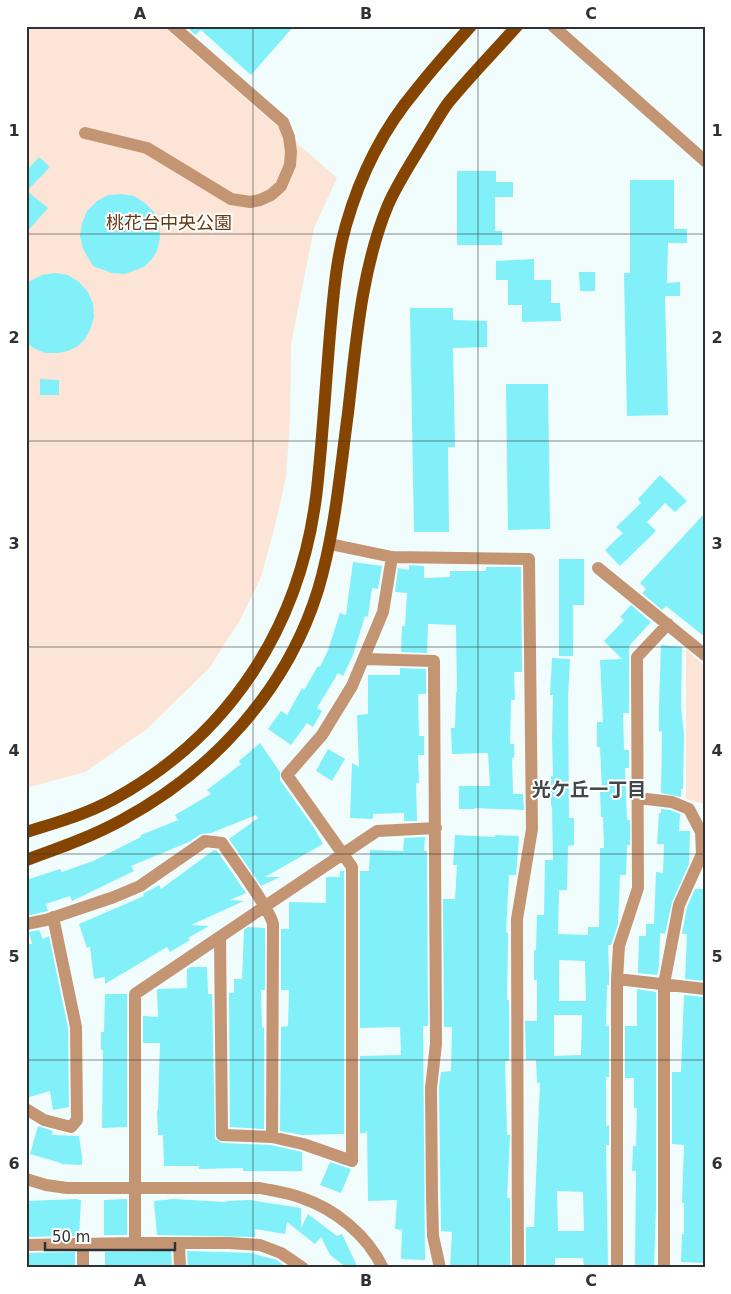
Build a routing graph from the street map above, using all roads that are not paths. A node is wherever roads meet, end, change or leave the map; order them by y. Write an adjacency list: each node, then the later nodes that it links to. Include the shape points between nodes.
1 (173, 26): 5 (street, via 283,122 291,152 290,166 281,186 260,200 231,200 147,148)
2 (471, 26): 15 (main road, via 414,91 391,124 371,158 345,227 335,275 317,492 296,585 272,641 229,705 173,759 112,800)
3 (517, 26): 7 (main road, via 447,105 403,175 388,206 366,279)
4 (553, 26): 6 (street)
5 (85, 133)
6 (705, 161)
7 (330, 544): 8 (street); 17 (main road, via 318,591 293,650 251,717 221,748 157,799 71,844)
8 (392, 558): 12 (street, via 383,612); 38 (street, via 530,559 532,829 517,919)
9 (598, 568): 10 (street)
10 (668, 624): 11 (street); 13 (street, via 637,657)
11 (705, 655)
12 (364, 659): 14 (street, via 434,661); 16 (street, via 352,686 322,735 287,776)
13 (638, 798): 22 (street, via 638,888 619,946); 23 (street, via 672,802 688,809 702,832 702,854 679,905)
14 (436, 828): 16 (street, via 377,831); 37 (street, via 436,1044 431,1088 433,1236)
15 (26, 832)
16 (342, 853): 18 (street); 26 (street, via 352,867 352,1161)
17 (26, 860)
18 (265, 907): 19 (street, via 222,842 205,841 140,886); 21 (street); 26 (street, via 272,920)
19 (53, 917): 20 (street); 25 (street, via 76,1027 77,1120 72,1127 44,1120)
20 (26, 924)
21 (220, 937): 26 (street, via 222,1135); 28 (street, via 135,994)
22 (617, 979): 23 (street); 39 (street)
23 (664, 984): 24 (street); 40 (street)
24 (705, 989)
25 (26, 1110)
26 (272, 1137)
27 (26, 1179): 28 (street, via 67,1188)
28 (135, 1188): 29 (street); 36 (street, via 260,1188 302,1198 319,1205 351,1227 367,1243)
29 (135, 1243): 30 (street); 31 (street)
30 (179, 1243): 34 (street); 35 (street, via 260,1245 281,1253)
31 (83, 1244): 32 (street); 33 (street)
32 (26, 1245)
33 (83, 1268)
34 (180, 1268)
35 (303, 1268)
36 (382, 1268)
37 (440, 1268)
38 (518, 1268)
39 (617, 1268)
40 (664, 1268)

